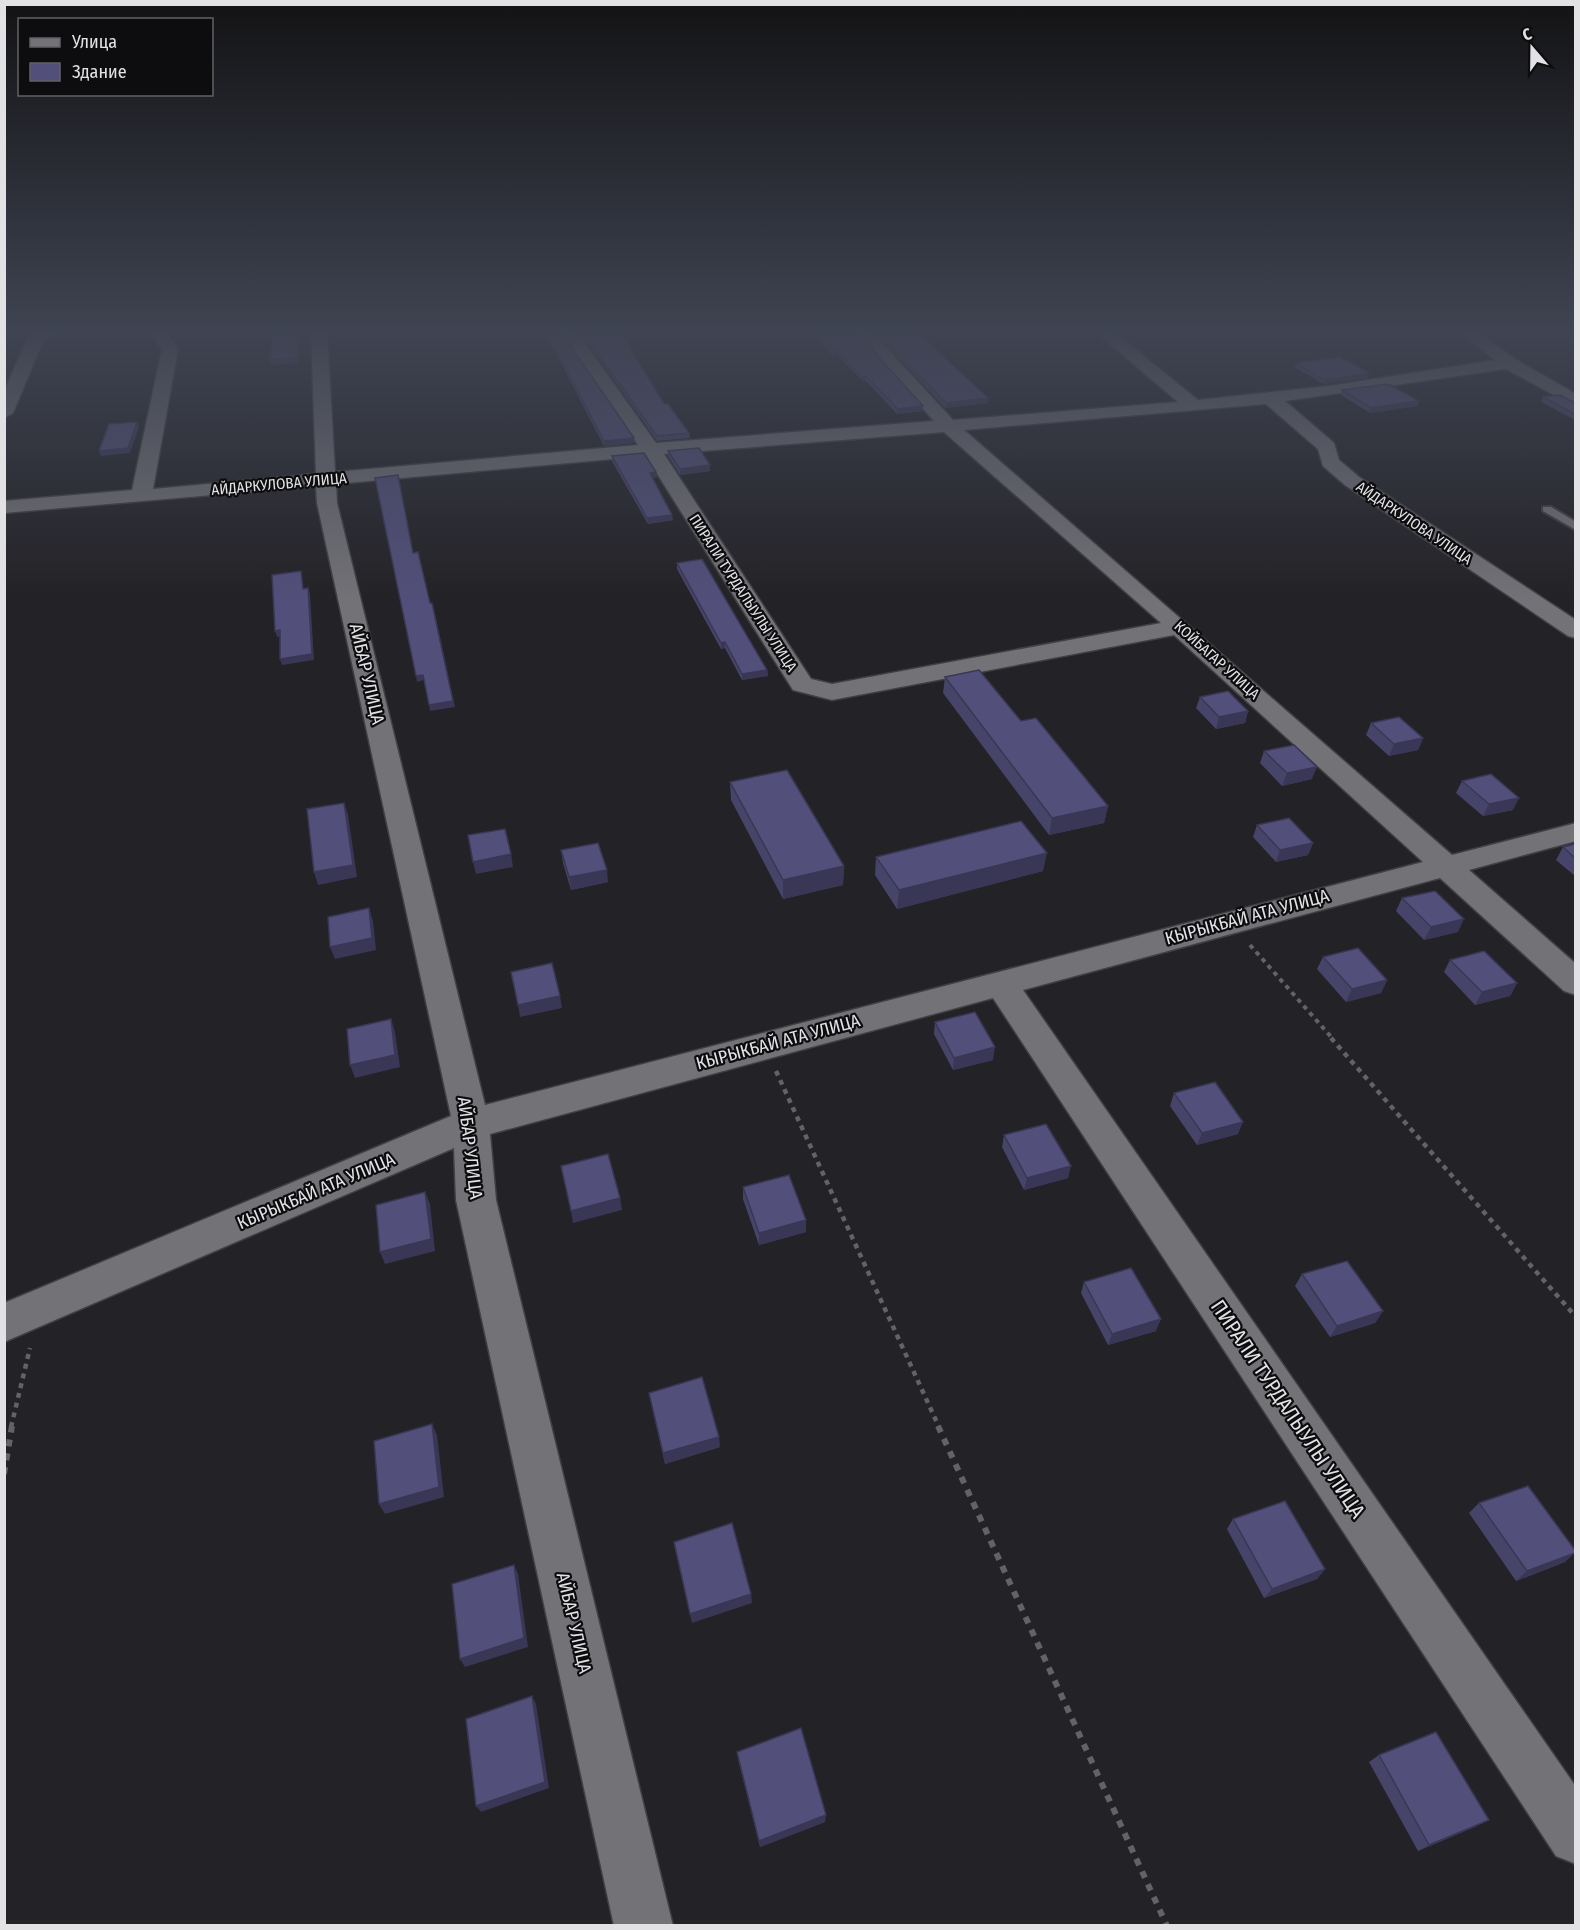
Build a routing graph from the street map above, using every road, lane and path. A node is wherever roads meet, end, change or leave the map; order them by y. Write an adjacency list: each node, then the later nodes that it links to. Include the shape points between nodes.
1 (156, 422): 10 (street)
2 (322, 422): 9 (street, АЙБАР УЛИЦА)
3 (632, 422): 8 (street, ПИРАЛИ ТУРДАЛЫУЛЫ УЛИЦА)
4 (944, 422): 7 (street, КОЙБАГАР УЛИЦА)
5 (983, 422): 7 (street, АЙДАРКУЛОВА УЛИЦА)
6 (1298, 422): 15 (street, АЙДАРКУЛОВА УЛИЦА, via 1327,447 1330,462 1352,482)
7 (947, 425): 8 (street, АЙДАРКУЛОВА УЛИЦА); 14 (street, КОЙБАГАР УЛИЦА)
8 (651, 449): 9 (street, АЙДАРКУЛОВА УЛИЦА); 14 (street, ПИРАЛИ ТУРДАЛЫУЛЫ УЛИЦА, via 802,685 832,692)
9 (324, 480): 10 (street, АЙДАРКУЛОВА УЛИЦА); 22 (street, АЙБАР УЛИЦА)
10 (141, 496): 11 (street, АЙДАРКУЛОВА УЛИЦА)
11 (4, 507)
12 (1547, 509): 13 (lane)
13 (1575, 527)
14 (1179, 627): 17 (street, КОЙБАГАР УЛИЦА)
15 (1575, 631)
16 (1575, 832): 17 (street, КЫРЫКБАЙ АТА УЛИЦА)
17 (1445, 865): 18 (street, КЫРЫКБАЙ АТА УЛИЦА); 20 (street, КОЙБАГАР УЛИЦА)
18 (1230, 922): 19 (street, КЫРЫКБАЙ АТА УЛИЦА); 24 (path)
19 (1000, 983): 21 (street, КЫРЫКБАЙ АТА УЛИЦА); 27 (street, ПИРАЛИ ТУРДАЛЫУЛЫ УЛИЦА)
20 (1575, 983)
21 (764, 1046): 22 (street, КЫРЫКБАЙ АТА УЛИЦА); 29 (path)
22 (471, 1124): 23 (street, КЫРЫКБАЙ АТА УЛИЦА); 28 (street, АЙБАР УЛИЦА, via 476,1200)
23 (40, 1310): 25 (street, КЫРЫКБАЙ АТА УЛИЦА); 26 (path, via 8,1441)
24 (1575, 1317)
25 (4, 1323)
26 (4, 1474)
27 (1575, 1836)
28 (644, 1926)
29 (1167, 1926)

